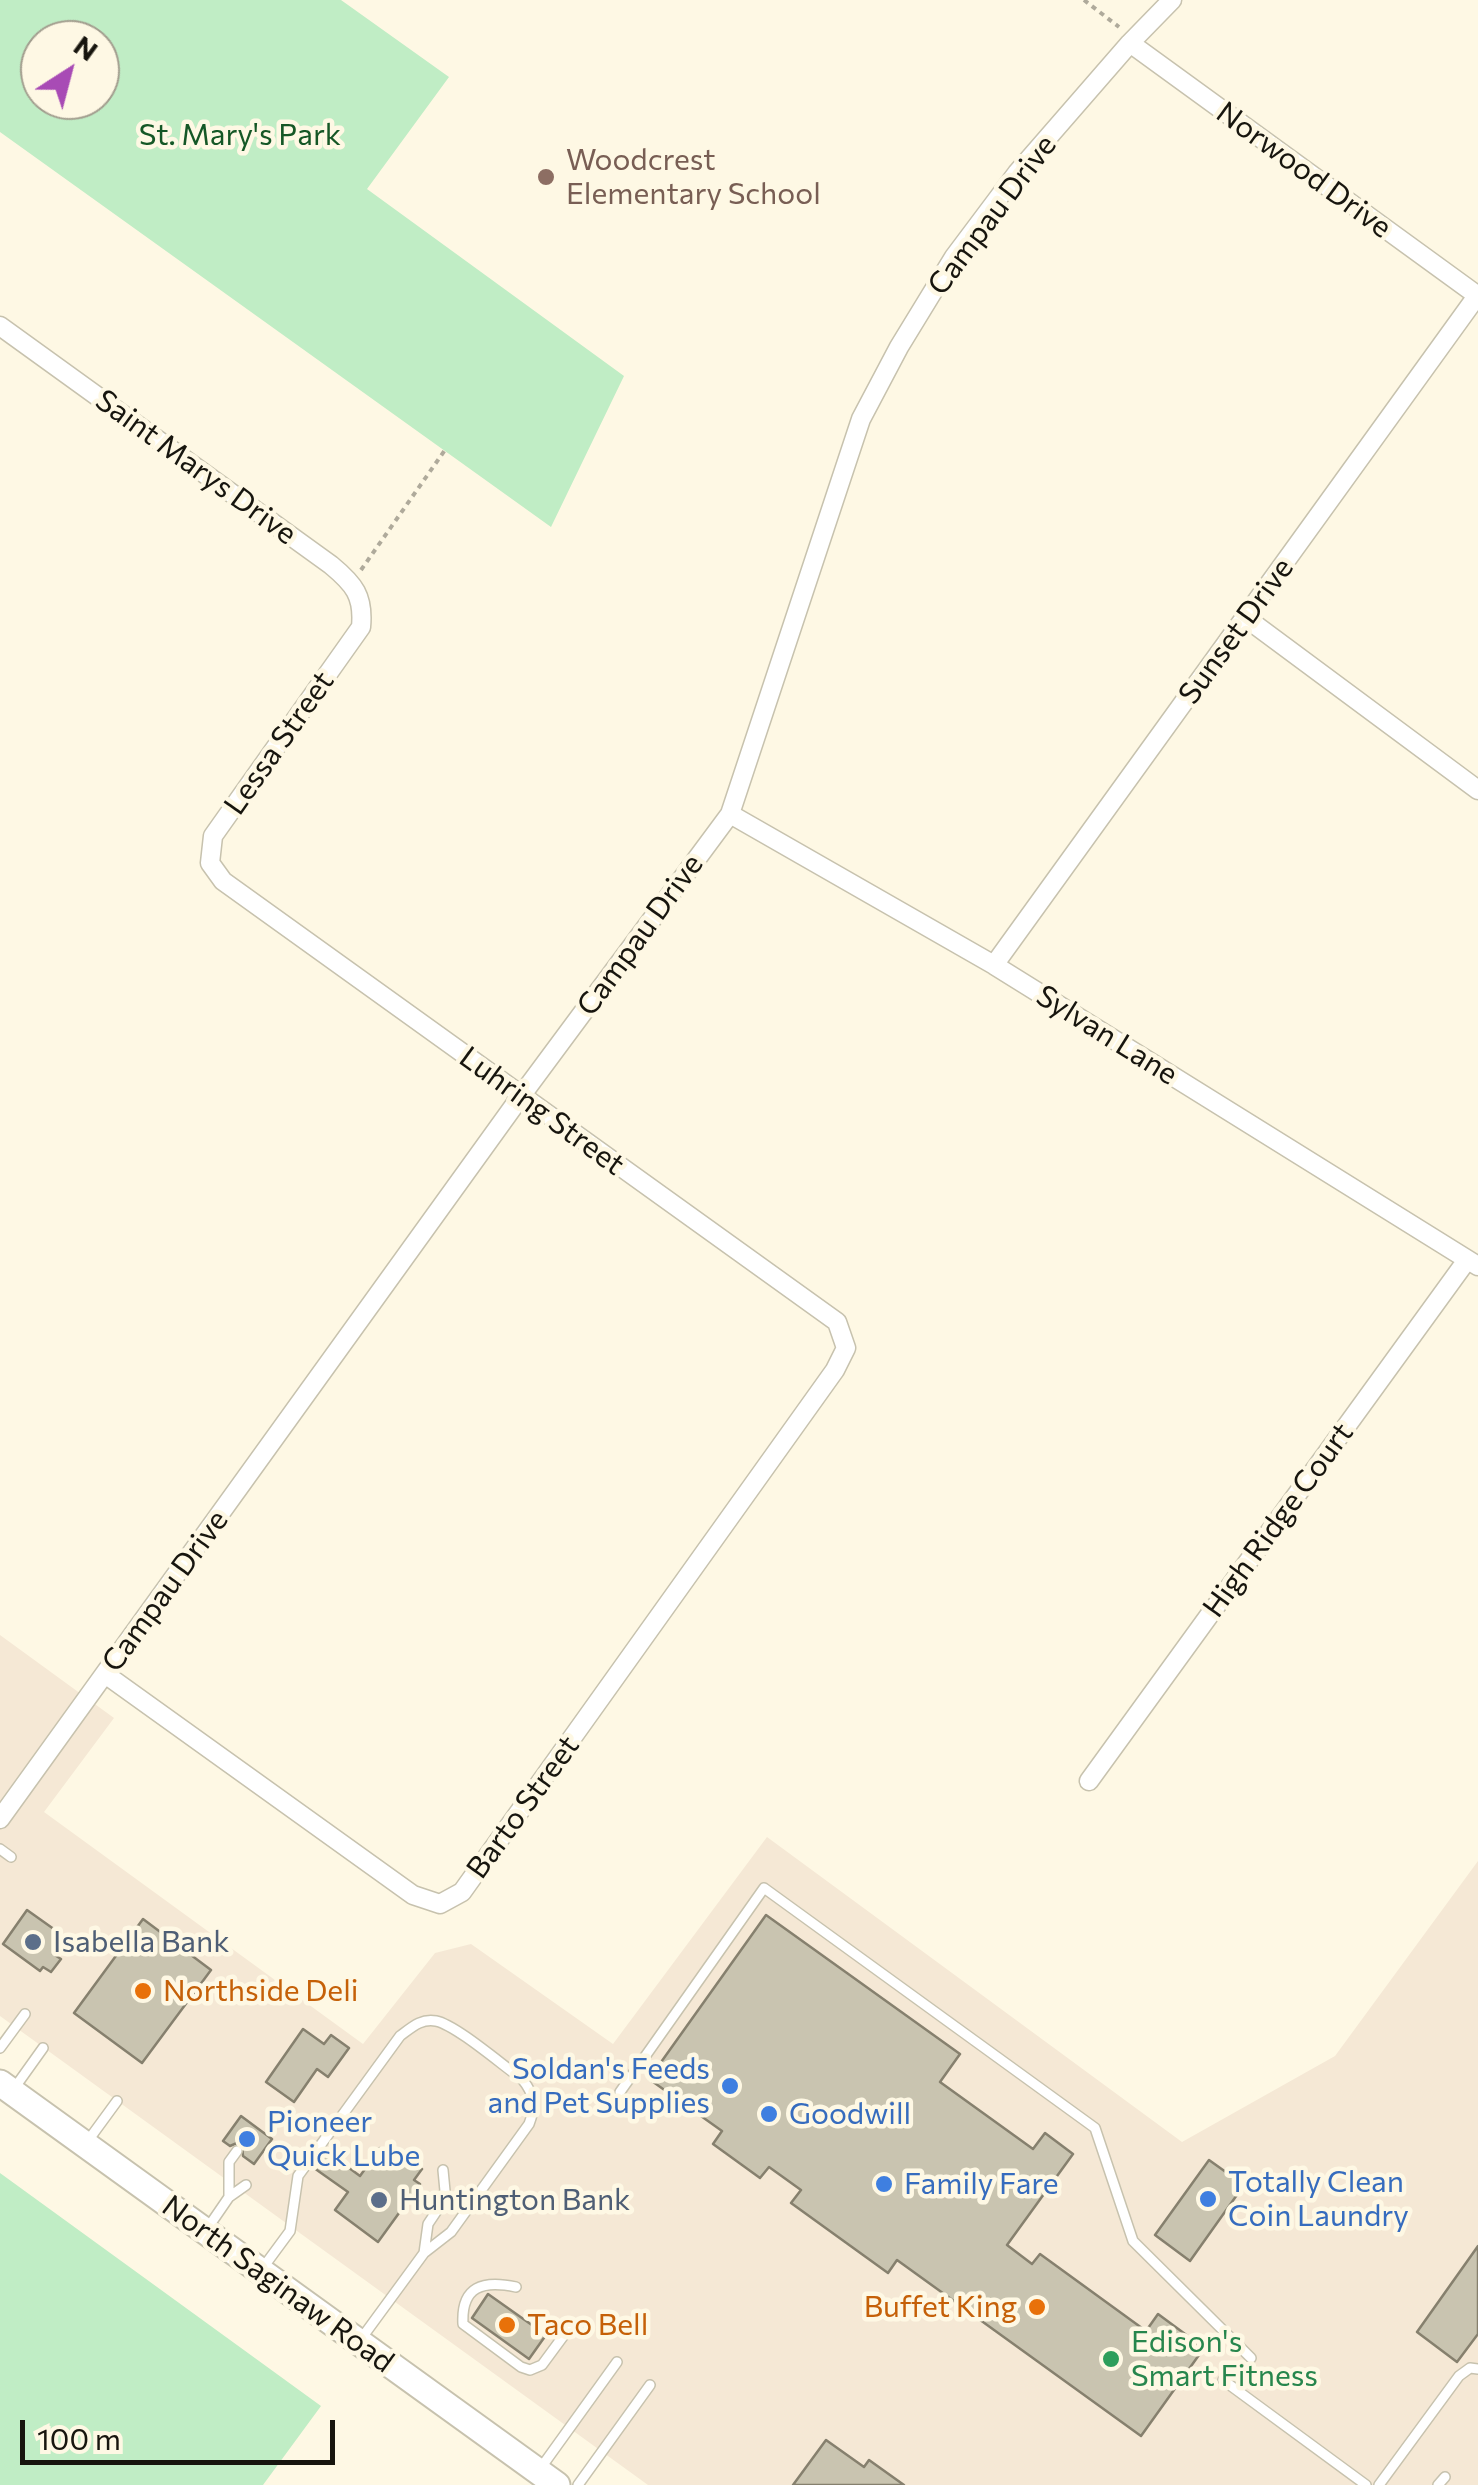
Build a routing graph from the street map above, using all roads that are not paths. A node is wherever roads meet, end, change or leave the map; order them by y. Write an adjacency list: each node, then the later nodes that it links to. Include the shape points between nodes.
1 (1172, 0): 2 (street, Campau Drive)
2 (1132, 41): 3 (street, Norwood Drive); 8 (street, Campau Drive, via 1017,173 899,347 856,435)
3 (1478, 296): 5 (street, Sunset Drive)
4 (0, 326): 6 (street, Saint Marys Drive, via 352,582 363,603)
5 (1246, 618): 7 (street); 10 (street, Sunset Drive)
6 (361, 627): 9 (street, Lessa Street, via 213,836)
7 (1478, 790)
8 (730, 814): 10 (street, Sylvan Lane); 11 (street, Campau Drive)
9 (210, 863): 11 (street, Luhring Street, via 223,881)
10 (994, 965): 12 (street, Sylvan Lane)
11 (521, 1096): 13 (street, Luhring Street, via 838,1322 846,1348); 14 (street, Campau Drive)
12 (1472, 1263): 15 (street, High Ridge Court)
13 (835, 1370): 14 (street, Barto Street, via 462,1892 440,1904 412,1895)
14 (105, 1674): 16 (street, Campau Drive)
15 (1089, 1780)
16 (0, 1818)
17 (0, 1849): 18 (lane)
18 (11, 1857)
19 (25, 2014): 20 (lane)
20 (0, 2048)
21 (43, 2048): 22 (lane)
22 (6, 2087): 25 (main road, North Saginaw Road)
23 (620, 2092): 36 (lane, via 764,1888 1095,2128 1133,2240)
24 (117, 2101): 25 (lane)
25 (85, 2144): 30 (main road, North Saginaw Road)
26 (237, 2151): 29 (lane, via 229,2162)
27 (443, 2170): 31 (lane, via 445,2191 428,2224)
28 (246, 2186): 29 (lane)
29 (229, 2197): 30 (lane)
30 (205, 2231): 32 (main road, North Saginaw Road)
31 (424, 2253): 32 (lane, via 451,2232 535,2108 522,2079 434,2020 417,2022 400,2036 298,2176 290,2231); 35 (lane)
32 (260, 2271): 35 (main road, North Saginaw Road)
33 (516, 2287): 34 (lane, via 492,2282 475,2288 462,2308 463,2324 530,2370 542,2365)
34 (570, 2327)
35 (359, 2342): 41 (main road, North Saginaw Road)
36 (1251, 2358)
37 (618, 2362): 41 (lane)
38 (1478, 2369): 44 (lane, via 1459,2376)
39 (1223, 2380): 43 (lane)
40 (650, 2386): 42 (lane)
41 (547, 2478)
42 (578, 2485)
43 (1366, 2485)
44 (1379, 2485)

